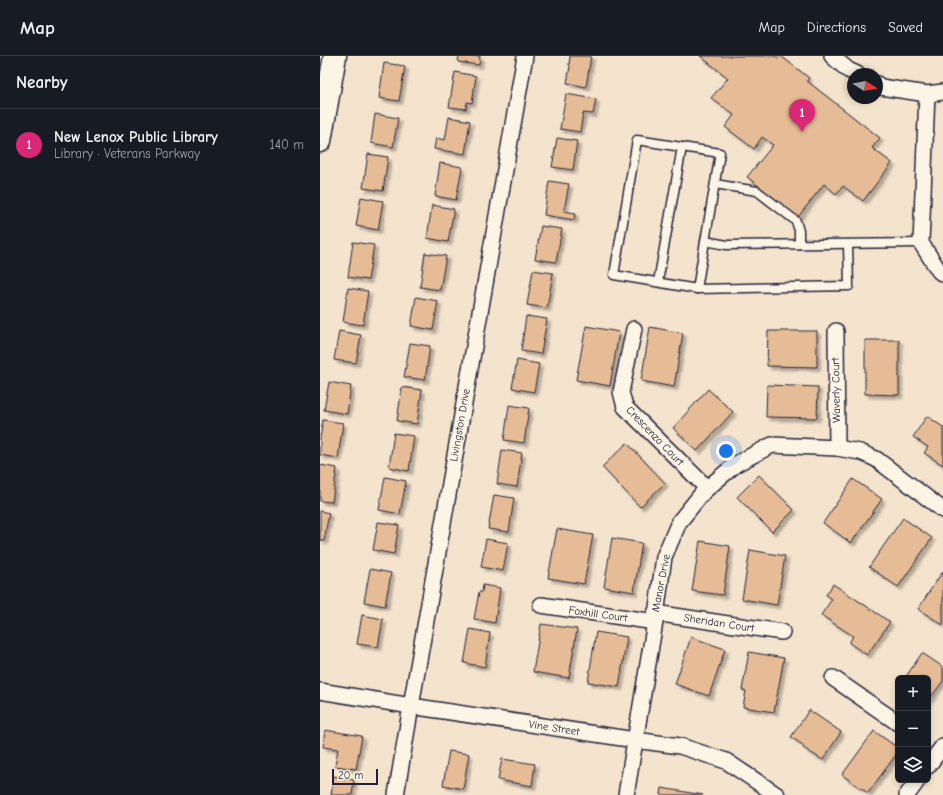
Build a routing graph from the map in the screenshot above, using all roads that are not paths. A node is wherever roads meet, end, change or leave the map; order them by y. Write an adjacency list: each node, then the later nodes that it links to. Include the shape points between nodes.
1 (335, 56): 8 (street)
2 (525, 56): 28 (street, Livingston Drive)
3 (832, 56): 4 (street)
4 (847, 69)
5 (883, 87): 7 (street)
6 (943, 92): 7 (street)
7 (927, 94): 12 (street)
8 (320, 141)
9 (682, 147): 10 (lane, via 720,153); 16 (lane); 16 (lane, via 637,140 614,275)
10 (715, 184): 11 (lane); 13 (lane, via 757,191 796,221)
11 (705, 241): 13 (lane, via 727,245); 17 (lane)
12 (921, 243): 14 (lane); 15 (street)
13 (799, 244): 14 (lane)
14 (848, 244): 17 (lane, via 849,286)
15 (943, 274)
16 (658, 282): 17 (lane)
17 (697, 289)
18 (634, 329): 21 (street, Crescenzo Court, via 621,392 625,407)
19 (836, 331): 20 (street, Waverly Court)
20 (837, 448): 21 (street, Manor Drive, via 772,445 736,464); 22 (street, Manor Drive, via 860,452 876,459)
21 (707, 488): 24 (street, Manor Drive, via 679,522 664,557)
22 (943, 510)
23 (542, 605): 24 (street, Foxhill Court)
24 (655, 618): 25 (street, Sheridan Court); 30 (street, Manor Drive)
25 (782, 632)
26 (833, 678): 29 (street)
27 (320, 690): 28 (street, Vine Street)
28 (411, 706): 30 (street, Vine Street); 34 (street, Livingston Drive)
29 (895, 721)
30 (635, 740): 35 (street, Manor Drive); 36 (street, Vine Street, via 680,746 726,761)
31 (937, 747): 32 (street)
32 (931, 760)
33 (916, 783): 37 (street)
34 (396, 795)
35 (626, 795)
36 (777, 795)
37 (907, 795)

